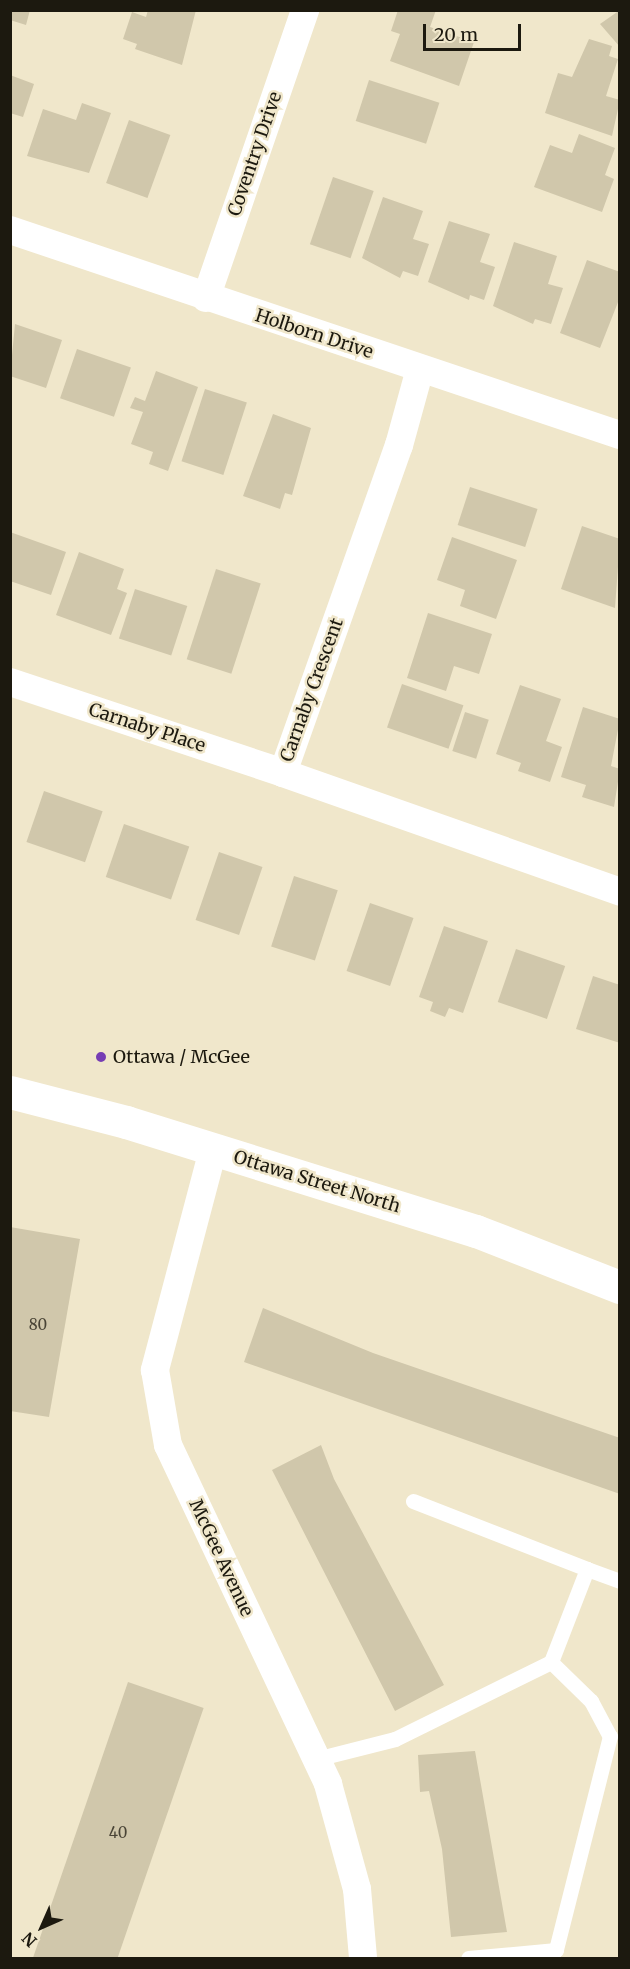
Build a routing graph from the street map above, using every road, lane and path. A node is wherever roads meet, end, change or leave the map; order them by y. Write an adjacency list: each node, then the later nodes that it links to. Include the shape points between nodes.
1 (305, 10): 3 (street, Coventry Drive)
2 (10, 230): 3 (street, Holborn Drive)
3 (206, 298): 4 (street, Holborn Drive)
4 (420, 369): 5 (street, Holborn Drive); 7 (street, Carnaby Crescent, via 399,445)
5 (620, 435)
6 (10, 682): 7 (street, Carnaby Place)
7 (283, 773): 8 (street, Carnaby Crescent)
8 (620, 892)
9 (10, 1092): 10 (main road, Ottawa Street North)
10 (213, 1150): 11 (main road, Ottawa Street North, via 476,1231); 16 (street, McGee Avenue, via 155,1370 168,1445)
11 (620, 1287)
12 (413, 1501): 13 (lane)
13 (586, 1569): 14 (lane); 15 (lane)
14 (620, 1581)
15 (551, 1662): 16 (lane, via 395,1739); 18 (lane, via 591,1701 610,1736 555,1950)
16 (316, 1759): 17 (street, McGee Avenue, via 357,1889)
17 (363, 1959)
18 (468, 1959)

